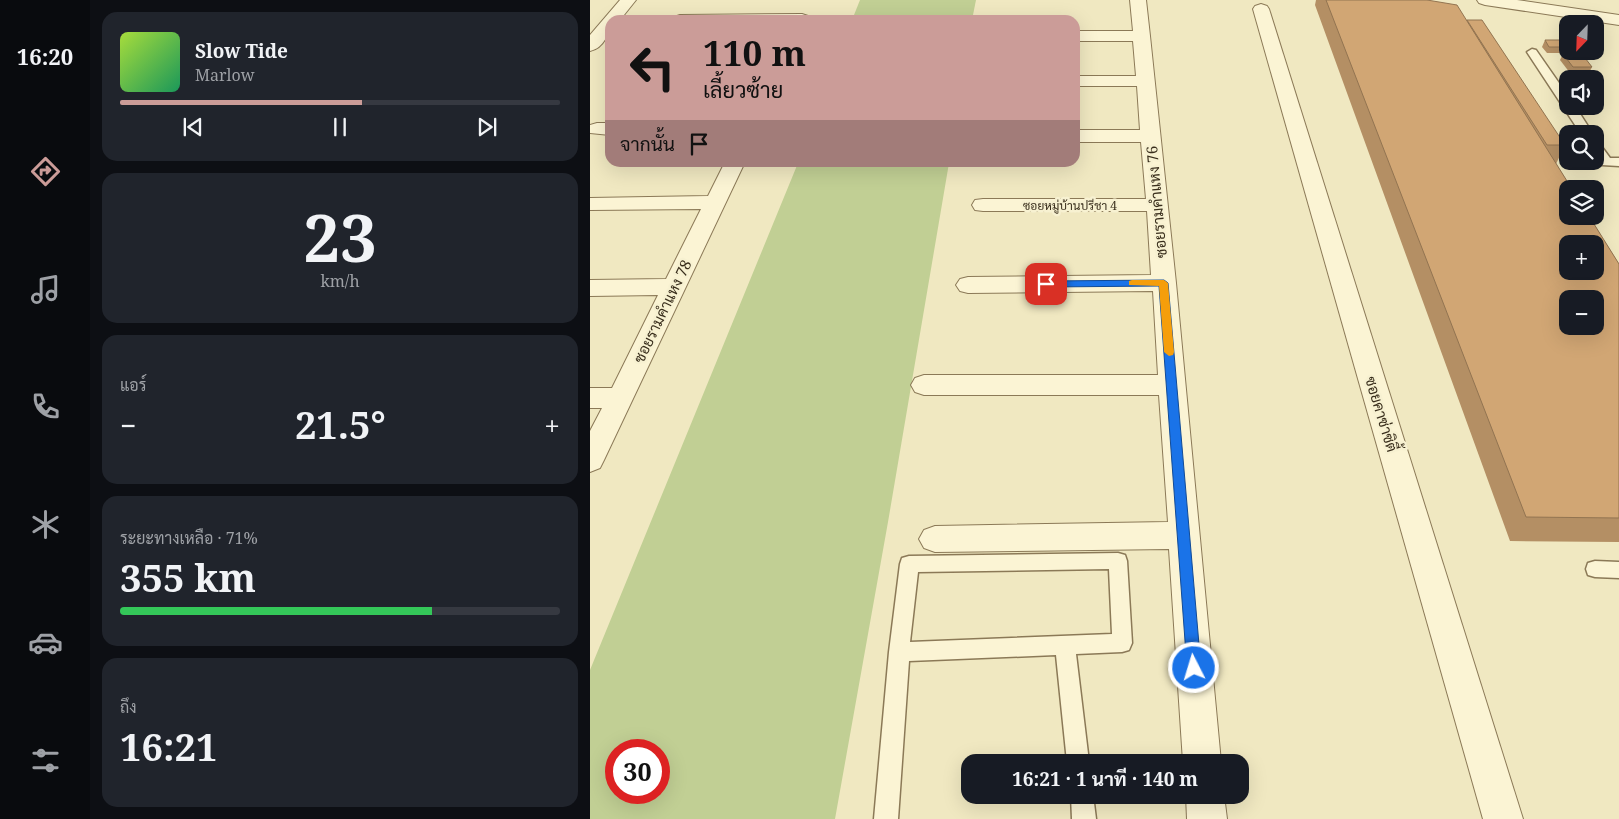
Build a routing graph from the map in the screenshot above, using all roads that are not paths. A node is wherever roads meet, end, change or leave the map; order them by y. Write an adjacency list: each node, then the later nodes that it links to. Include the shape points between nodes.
1 (628, 0): 5 (street)
2 (1138, 0): 9 (street, ซอยรามคำแหง 76)
3 (1476, 3): 6 (street)
4 (1261, 9): 46 (street, ซอยคาซ่าซิตี้)
5 (616, 15)
6 (1619, 20)
7 (605, 28): 10 (street)
8 (1080, 36): 9 (street)
9 (1142, 36): 13 (street, ซอยรามคำแหง 76)
10 (590, 46)
11 (1532, 52): 14 (lane)
12 (1080, 81): 13 (street)
13 (1146, 81): 16 (street, ซอยรามคำแหง 76)
14 (1559, 92)
15 (1080, 136): 16 (street)
16 (1151, 136): 23 (street, ซอยรามคำแหง 76)
17 (1604, 159): 18 (lane, via 1606,162)
18 (1619, 162)
19 (733, 167): 20 (street, ซอยรามคำแหง 78)
20 (716, 202): 21 (street); 26 (street, ซอยรามคำแหง 78)
21 (590, 204)
22 (984, 205): 23 (street, ซอยหมู่บ้านปรีชา 4)
23 (1156, 205): 24 (street, ซอยรามคำแหง 76)
24 (1164, 283): 25 (street); 29 (street, ซอยรามคำแหง 76)
25 (968, 285)
26 (674, 287): 27 (street); 31 (street, ซอยรามคำแหง 78)
27 (590, 288)
28 (924, 385): 29 (street)
29 (1172, 385): 33 (street, ซอยรามคำแหง 76)
30 (590, 398): 31 (street)
31 (620, 398): 32 (street, ซอยรามคำแหง 78)
32 (590, 460)
33 (1183, 535): 34 (street); 40 (street, ซอยรามคำแหง 76)
34 (935, 539)
35 (1595, 569): 36 (lane)
36 (1619, 570)
37 (1065, 644): 38 (lane); 38 (lane, via 1122,643 1118,561 909,564); 39 (lane)
38 (899, 652): 43 (lane)
39 (1077, 754)
40 (1201, 754)
41 (1083, 804): 44 (lane)
42 (1206, 804): 45 (street)
43 (886, 819)
44 (1084, 819)
45 (1207, 819)
46 (1503, 819)

